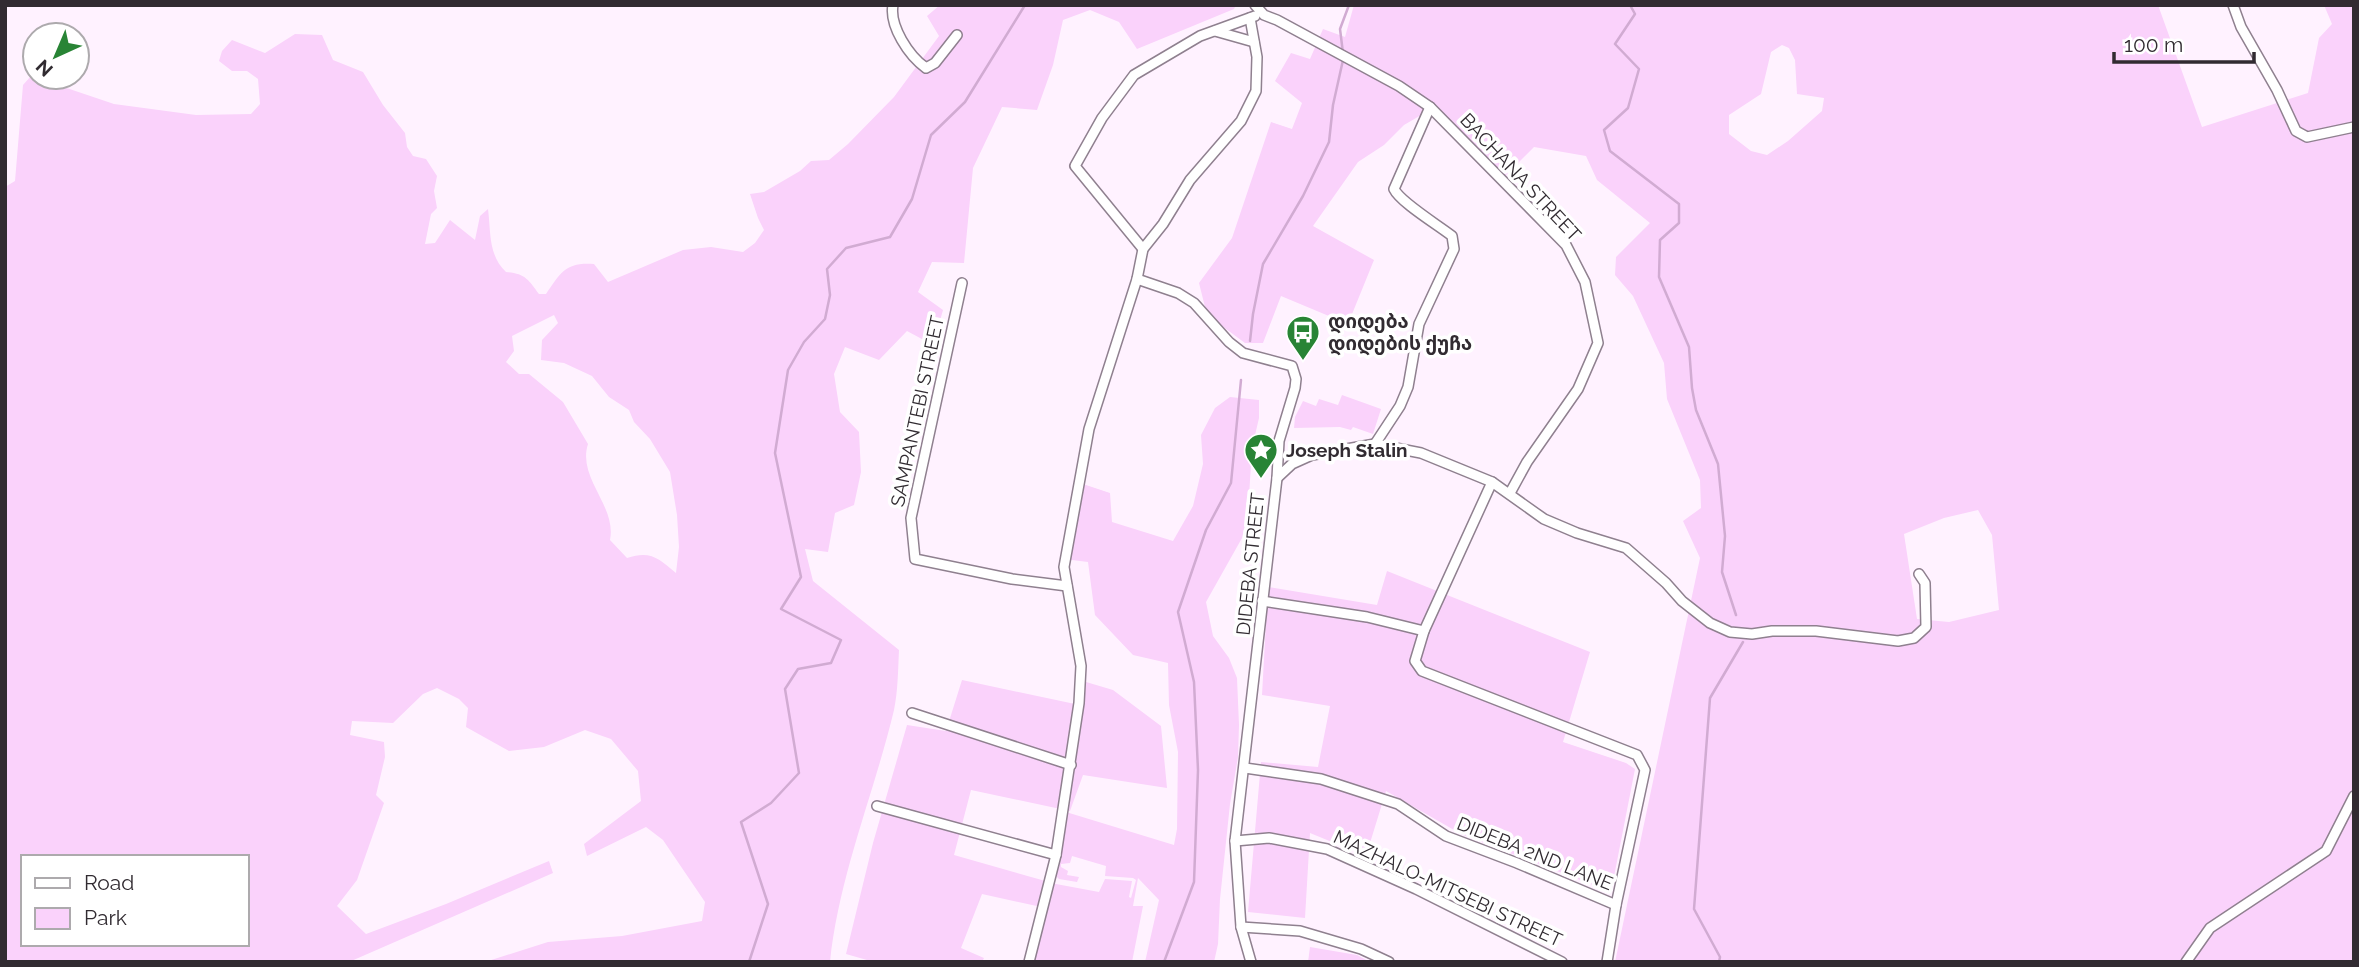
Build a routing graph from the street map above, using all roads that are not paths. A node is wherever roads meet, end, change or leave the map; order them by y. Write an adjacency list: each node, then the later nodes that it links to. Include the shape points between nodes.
1 (893, 5): 8 (street, via 893,22 916,61 926,68)
2 (1255, 5): 5 (street, BACHANA STREET)
3 (1273, 5): 5 (street)
4 (2233, 5): 11 (street, via 2296,131 2307,136)
5 (1267, 16): 6 (street); 10 (street, BACHANA STREET)
6 (1250, 18): 7 (street); 9 (street)
7 (1215, 31): 9 (street); 12 (street, via 1133,75 1075,166)
8 (957, 35)
9 (1254, 42): 12 (street, via 1256,90 1241,121 1190,180)
10 (1430, 107): 15 (street, via 1394,189 1398,198 1452,236 1454,249 1419,324 1401,406); 18 (street, BACHANA STREET, via 1566,245 1585,282 1598,344 1578,389)
11 (2354, 127)
12 (1143, 249): 13 (street)
13 (1137, 279): 16 (street, DIDEBA STREET, via 1194,303 1243,353 1292,366 1295,388 1279,441); 20 (street, via 1089,429 1064,567)
14 (962, 283): 20 (street, SAMPANTEBI STREET, via 911,518 915,559)
15 (1375, 444): 16 (street, via 1312,455); 17 (street, via 1421,453)
16 (1277, 478): 21 (street, DIDEBA STREET)
17 (1492, 482): 18 (street); 22 (street)
18 (1510, 494): 19 (street, via 1544,519 1626,548 1682,601 1730,632 1816,631 1898,641 1914,638 1926,627 1925,583)
19 (1919, 574)
20 (1067, 586): 24 (street, via 1081,666)
21 (1262, 600): 22 (street); 25 (street, DIDEBA STREET)
22 (1424, 631): 30 (street, via 1415,661 1422,671 1637,755 1646,770)
23 (912, 712): 24 (street)
24 (1071, 765): 29 (street)
25 (1245, 768): 28 (street, DIDEBA STREET); 30 (street, DIDEBA 2ND LANE, via 1321,779 1398,804 1446,836)
26 (2354, 796): 37 (street, via 2326,851 2210,928)
27 (877, 806): 29 (street)
28 (1235, 841): 31 (street, DIDEBA STREET); 35 (street, MAZHALO-MITSEBI STREET, via 1269,838 1327,849)
29 (1056, 855): 32 (street)
30 (1616, 905): 36 (street)
31 (1241, 927): 33 (street, DIDEBA STREET); 34 (street, via 1300,932)
32 (1029, 962)
33 (1251, 962)
34 (1389, 962)
35 (1562, 962)
36 (1607, 962)
37 (2186, 962)

